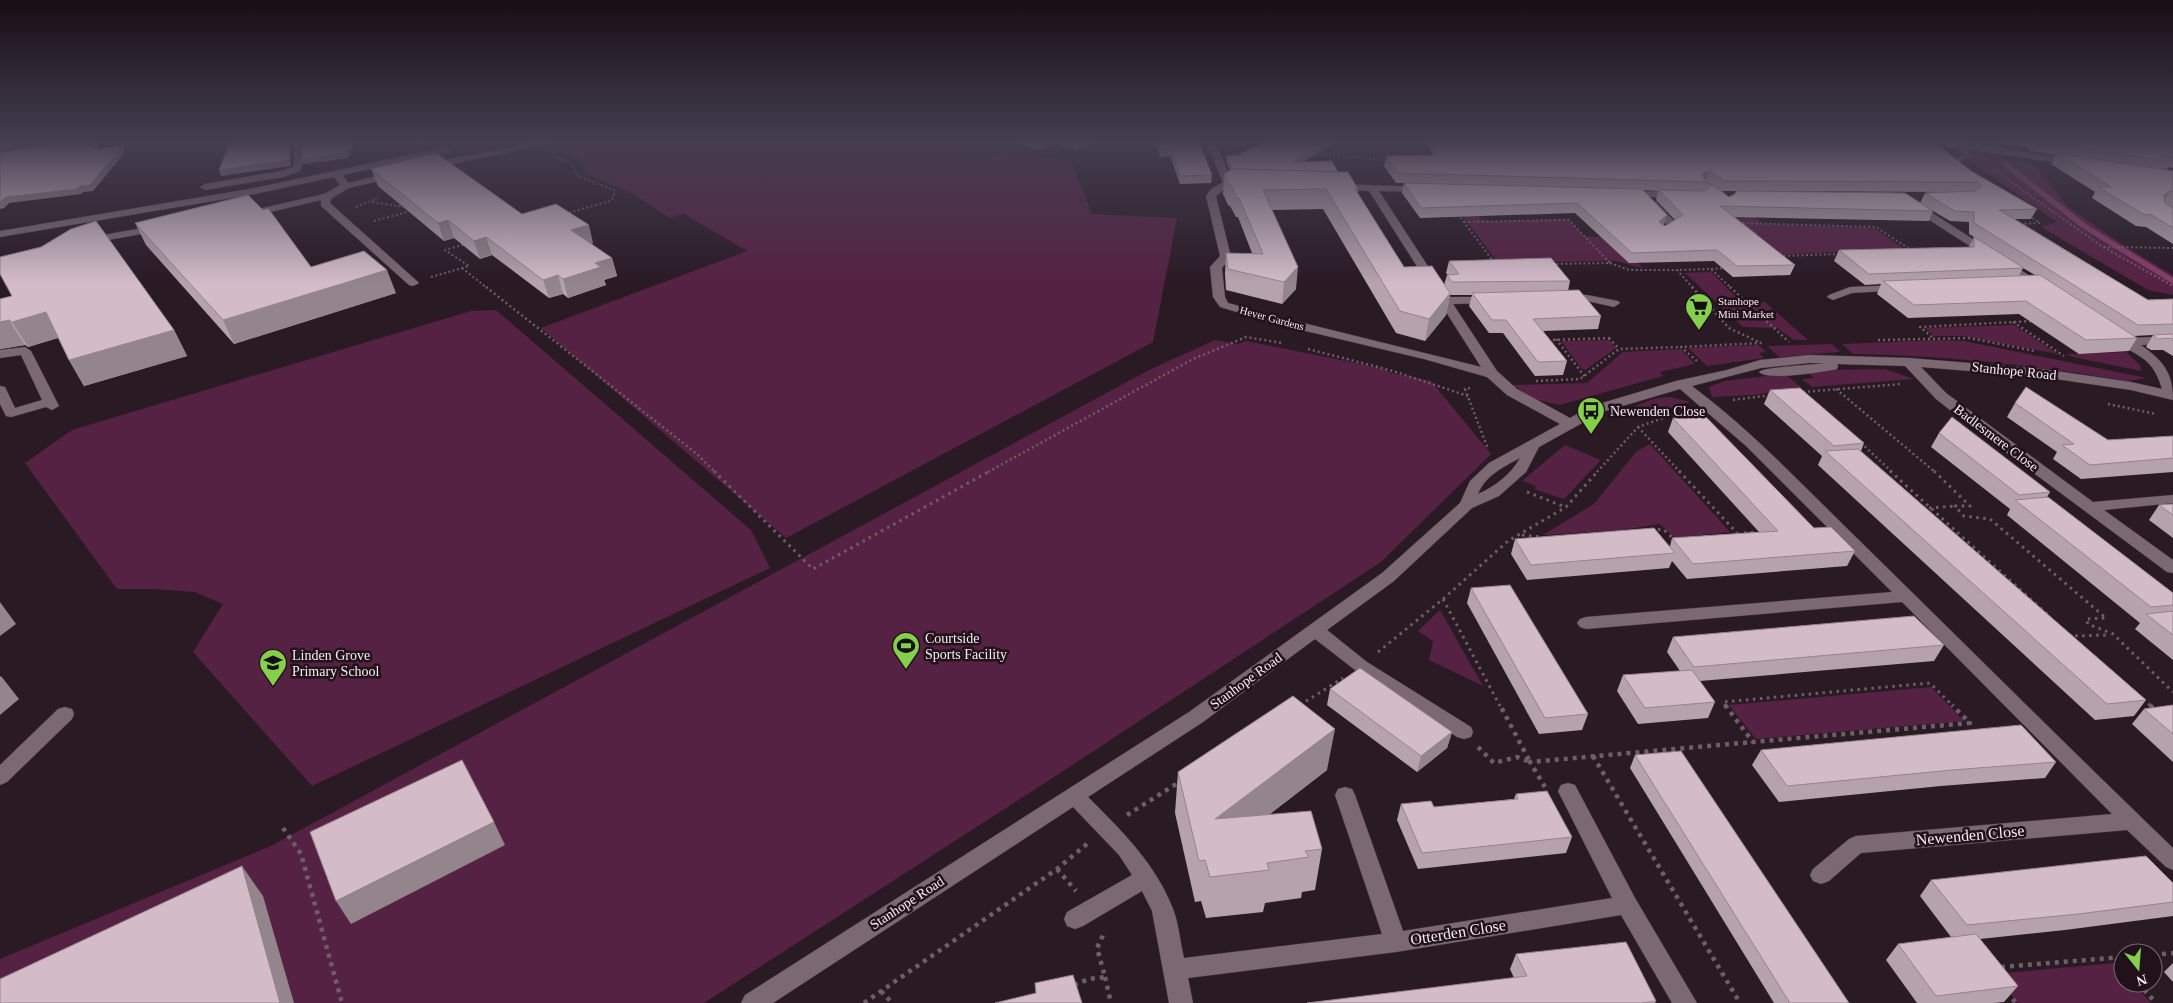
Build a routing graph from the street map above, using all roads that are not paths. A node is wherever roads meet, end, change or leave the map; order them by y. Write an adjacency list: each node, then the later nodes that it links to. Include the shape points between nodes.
1 (1372, 188): 25 (street)
2 (266, 189): 15 (street)
3 (341, 189): 10 (street)
4 (1221, 189): 32 (street, Hever Gardens, via 1214,190 1211,196 1226,257 1216,267 1219,297 1224,305 1280,322 1418,354)
5 (1395, 189): 6 (street)
6 (1430, 190)
7 (1613, 193): 8 (street)
8 (1642, 194): 9 (street); 14 (street, via 1673,225)
9 (1691, 195)
10 (327, 196): 12 (street); 17 (street, via 326,204)
11 (1922, 198): 18 (street, via 1903,198)
12 (242, 215)
13 (176, 226): 16 (street)
14 (1663, 232)
15 (0, 234)
16 (72, 244)
17 (413, 283)
18 (2036, 283): 19 (street); 21 (street)
19 (2016, 284)
20 (1909, 288): 22 (street, via 1850,290)
21 (2051, 293)
22 (1833, 297)
23 (1549, 299): 26 (street, via 1587,298)
24 (1502, 300): 25 (street)
25 (1446, 301): 32 (street)
26 (1614, 303)
27 (2107, 328): 29 (street)
28 (2173, 340): 29 (street)
29 (2129, 342): 35 (street, via 2154,360)
30 (0, 354): 34 (street, via 25,351 51,404 12,414)
31 (1909, 362): 33 (street, Stanhope Road, via 1852,362 1821,369 1732,373); 35 (street, Stanhope Road, via 2042,373 2131,386); 40 (street, Badlesmere Close, via 1974,422)
32 (1497, 378): 36 (street, via 1512,392)
33 (1680, 384): 36 (street, Stanhope Road, via 1597,409); 42 (street, via 1751,443)
34 (0, 390)
35 (2172, 396)
36 (1570, 424): 37 (street, Stanhope Road)
37 (1532, 447): 39 (street, Stanhope Road, via 1521,469 1512,478 1494,493); 39 (street, via 1494,466 1474,484)
38 (2173, 499): 40 (street)
39 (1467, 505): 44 (street, Stanhope Road, via 1388,577)
40 (2089, 507): 41 (street, Badlesmere Close)
41 (2173, 568)
42 (1906, 596): 43 (street); 51 (street)
43 (1586, 623)
44 (1316, 631): 46 (street, via 1361,666); 49 (street, Stanhope Road, via 1196,717)
45 (65, 714): 47 (street)
46 (1464, 732)
47 (0, 777)
48 (1568, 791): 55 (street)
49 (1074, 795): 54 (street, via 1107,828); 59 (street, Stanhope Road)
50 (1345, 795): 57 (street)
51 (2130, 821): 52 (street); 53 (street, Newenden Close, via 1856,845)
52 (2173, 861)
53 (1821, 875)
54 (1146, 878): 56 (street); 58 (street, via 1163,910)
55 (1627, 905): 57 (street, Otterden Close); 61 (street)
56 (1084, 914)
57 (1396, 942): 58 (street, Otterden Close)
58 (1175, 969): 60 (street)
59 (753, 1003)
60 (1181, 1003)
61 (1685, 1003)

